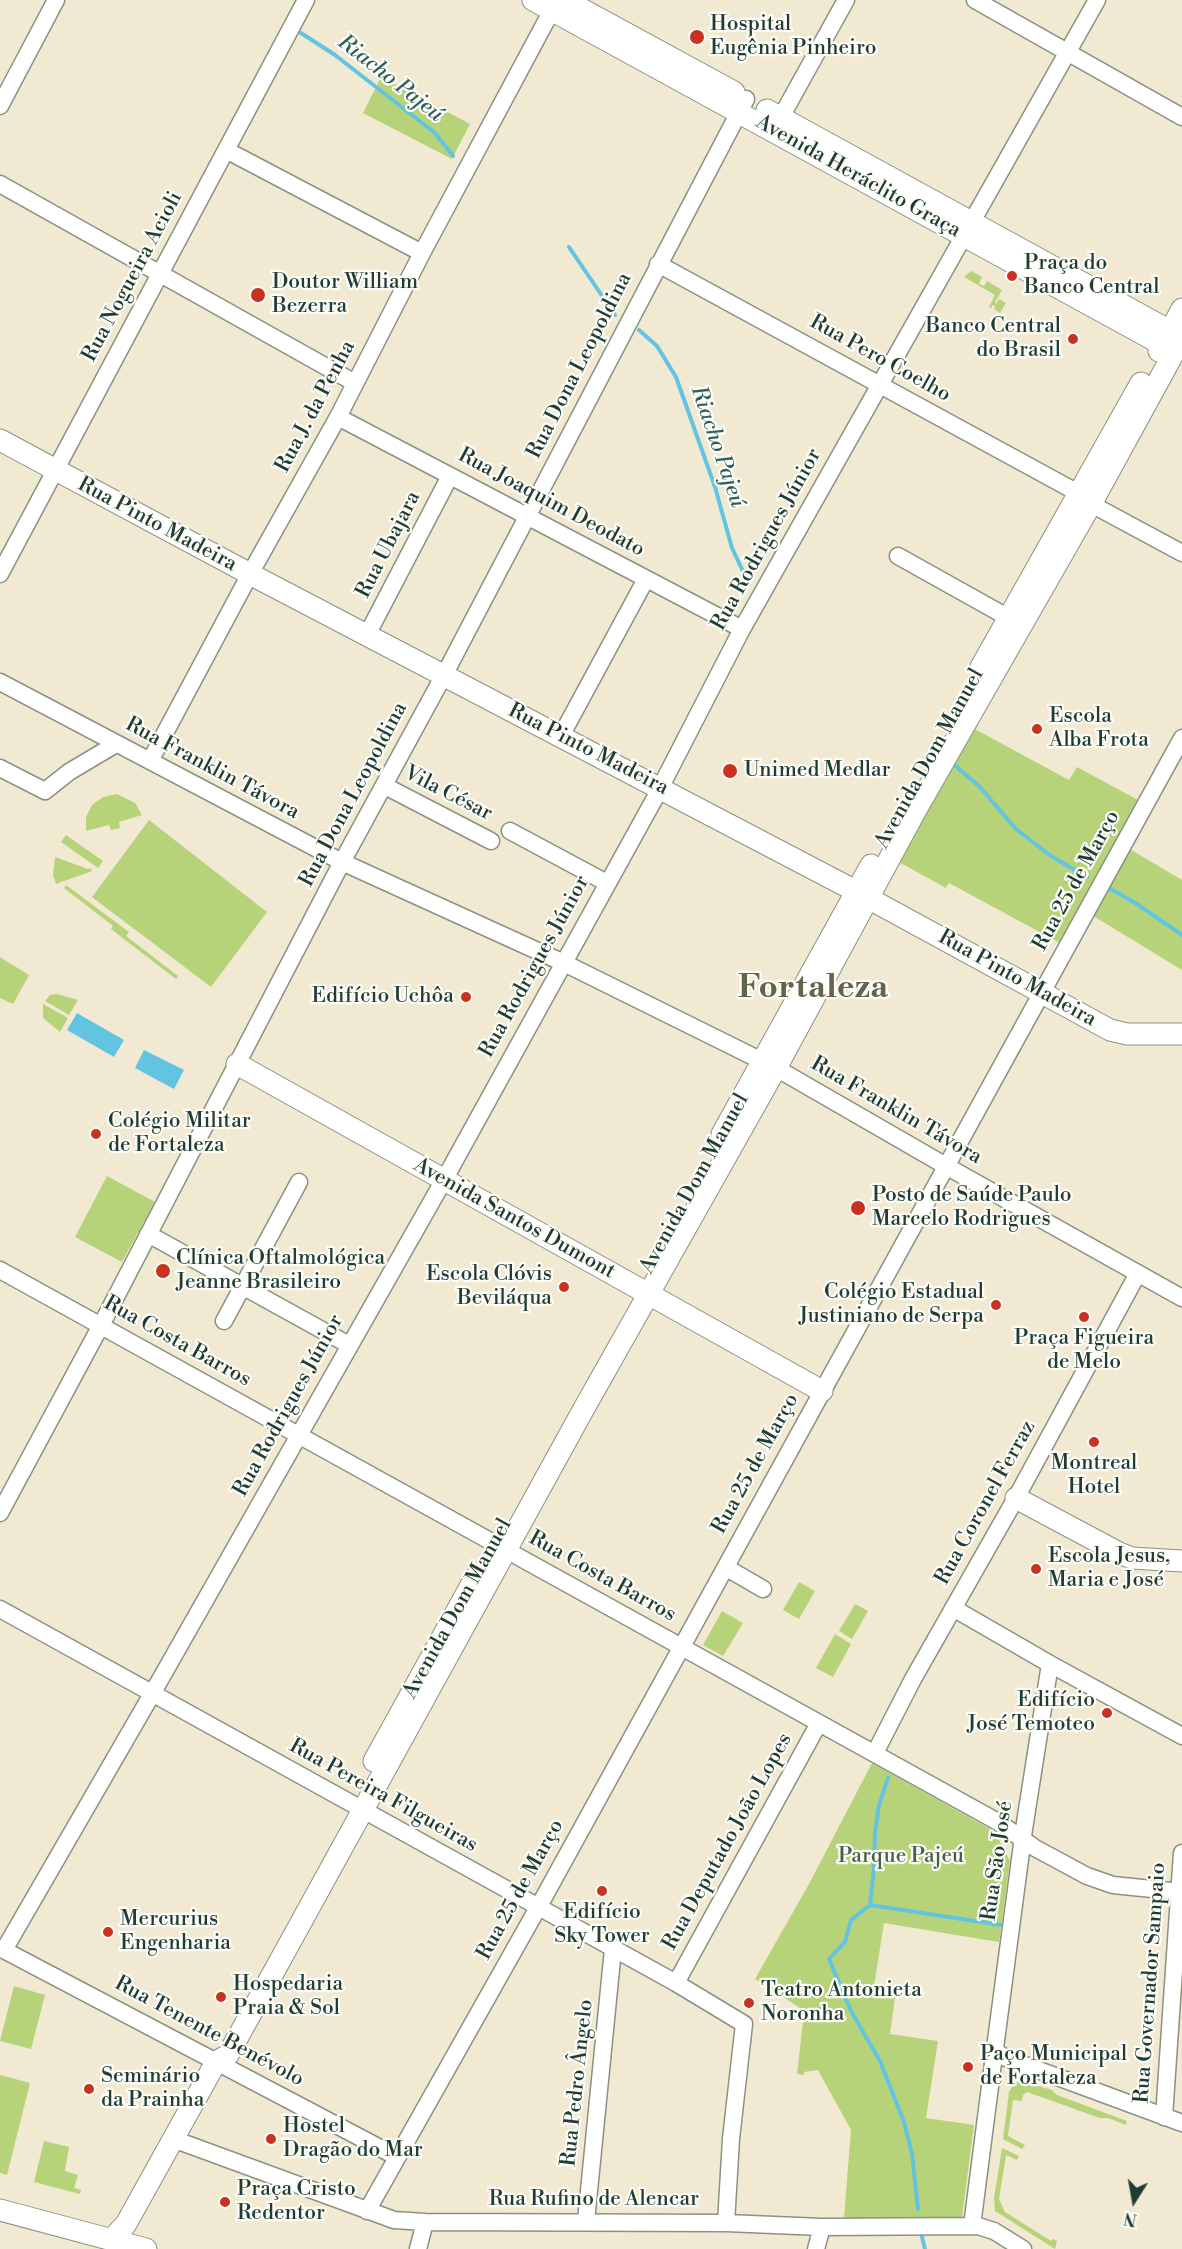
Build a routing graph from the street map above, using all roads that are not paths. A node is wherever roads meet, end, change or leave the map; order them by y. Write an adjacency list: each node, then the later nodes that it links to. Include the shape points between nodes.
1 (56, 0): 11 (street)
2 (306, 0): 14 (street, Rua Nogueira Acioli)
3 (533, 0): 7 (main road, Avenida Heráclito Graça)
4 (846, 0): 13 (street)
5 (975, 0): 9 (street)
6 (1097, 0): 9 (street, Rua Rodrigues Júnior)
7 (559, 5): 8 (main road, Avenida Heráclito Graça); 10 (main road, Avenida Heráclito Graça); 17 (street, Rua J. da Penha)
8 (591, 6): 10 (main road, Avenida Heráclito Graça)
9 (1068, 52): 12 (street); 16 (street, Rua Rodrigues Júnior)
10 (742, 105): 13 (main road, Avenida Heráclito Graça); 18 (street, Rua Dona Leopoldina)
11 (0, 106)
12 (1182, 117)
13 (777, 124): 16 (main road, Avenida Heráclito Graça)
14 (226, 150): 17 (street); 19 (street, Rua Nogueira Acioli)
15 (0, 184): 19 (street)
16 (968, 229): 21 (main road, Avenida Heráclito Graça); 23 (street, Rua Rodrigues Júnior)
17 (422, 253): 22 (street, Rua J. da Penha)
18 (658, 264): 23 (street, Rua Pero Coelho); 29 (street, Rua Dona Leopoldina)
19 (161, 275): 22 (street); 26 (street, Rua Nogueira Acioli)
20 (1182, 309): 21 (main road, Avenida Dom Manuel)
21 (1174, 344): 28 (main road, Avenida Dom Manuel)
22 (355, 383): 24 (street, Rua J. da Penha)
23 (879, 384): 28 (street, Rua Pero Coelho); 36 (street, Rua Rodrigues Júnior)
24 (338, 417): 27 (street, Rua Joaquim Deodato); 33 (street, Rua J. da Penha)
25 (0, 440): 26 (main road, Rua Pinto Madeira)
26 (55, 470): 32 (street, Rua Nogueira Acioli); 33 (main road, Rua Pinto Madeira)
27 (450, 476): 29 (street, Rua Joaquim Deodato); 37 (street, Rua Ubajara)
28 (1085, 499): 30 (street, Rua Pero Coelho); 35 (main road, Avenida Dom Manuel); 51 (main road, Avenida Dom Manuel, via 917,808)
29 (527, 517): 34 (street, Rua Joaquim Deodato); 38 (street, Rua Dona Leopoldina)
30 (1182, 553)
31 (898, 556): 35 (street)
32 (0, 574)
33 (250, 574): 37 (main road, Rua Pinto Madeira); 43 (street, Rua J. da Penha)
34 (646, 579): 36 (street, Rua Joaquim Deodato); 40 (street)
35 (1009, 618): 51 (main road, Avenida Dom Manuel)
36 (742, 629): 46 (street, Rua Rodrigues Júnior)
37 (367, 635): 38 (main road, Rua Pinto Madeira)
38 (444, 675): 40 (main road, Rua Pinto Madeira); 45 (street, Rua Dona Leopoldina)
39 (0, 682): 42 (street, Rua Franklin Távora)
40 (561, 736): 46 (main road, Rua Pinto Madeira)
41 (1182, 738): 53 (street, Rua 25 de Março)
42 (116, 744): 43 (street, Rua Franklin Távora); 44 (street, via 45,791)
43 (150, 761): 49 (street, Rua Franklin Távora)
44 (0, 768)
45 (385, 786): 48 (street, Vila César); 49 (street, Rua Dona Leopoldina)
46 (660, 787): 50 (street, Rua Rodrigues Júnior); 51 (main road, Rua Pinto Madeira)
47 (510, 831): 50 (street)
48 (491, 842)
49 (342, 862): 52 (street, Rua Franklin Távora); 55 (street, Rua Dona Leopoldina)
50 (599, 879): 52 (street, Rua Rodrigues Júnior)
51 (863, 895): 53 (main road, Rua Pinto Madeira); 56 (main road, Avenida Dom Manuel)
52 (564, 963): 56 (street, Rua Franklin Távora); 58 (street, Rua Rodrigues Júnior)
53 (1041, 992): 54 (main road, Rua Pinto Madeira, via 1119,1033); 57 (street, Rua 25 de Março)
54 (1182, 1034)
55 (237, 1064): 58 (main road, Avenida Santos Dumont); 60 (street, Rua Dona Leopoldina)
56 (769, 1064): 57 (street, Rua Franklin Távora); 64 (main road, Avenida Dom Manuel)
57 (946, 1166): 62 (street, Rua Franklin Távora); 69 (street, Rua 25 de Março)
58 (443, 1180): 64 (main road, Avenida Santos Dumont); 68 (street, Rua Rodrigues Júnior)
59 (299, 1182): 63 (street)
60 (148, 1234): 63 (street); 67 (street, Rua Dona Leopoldina)
61 (0, 1270): 67 (street, Rua Costa Barros)
62 (1137, 1275): 65 (street, Rua Franklin Távora); 71 (street, Rua Coronel Ferraz)
63 (243, 1286): 66 (street); 68 (street)
64 (644, 1290): 69 (main road, Avenida Santos Dumont); 73 (main road, Avenida Dom Manuel)
65 (1182, 1298)
66 (224, 1321)
67 (101, 1325): 70 (street, Rua Costa Barros); 72 (street, Rua Dona Leopoldina)
68 (349, 1345): 70 (street, Rua Rodrigues Júnior)
69 (822, 1391): 79 (street, Rua 25 de Março)
70 (298, 1435): 73 (street, Rua Costa Barros); 81 (street, Rua Rodrigues Júnior)
71 (1016, 1498): 74 (main road, via 1132,1558); 77 (street, Rua Coronel Ferraz)
72 (0, 1513)
73 (501, 1547): 79 (street, Rua Costa Barros); 85 (main road, Avenida Dom Manuel)
74 (1182, 1561)
75 (732, 1571): 76 (street)
76 (763, 1589)
77 (953, 1608): 80 (street); 84 (street, Rua Coronel Ferraz)
78 (0, 1609): 81 (street, Rua Pereira Filgueiras)
79 (681, 1646): 82 (street, Rua Costa Barros); 89 (street, Rua 25 de Março)
80 (1050, 1664): 83 (street); 86 (street, Rua São José)
81 (152, 1694): 85 (street, Rua Pereira Filgueiras); 90 (street, Rua Rodrigues Júnior)
82 (819, 1723): 84 (street, Rua Costa Barros); 92 (street, Rua Deputado João Lopes)
83 (1182, 1736)
84 (875, 1753): 86 (street, Rua Costa Barros)
85 (357, 1807): 89 (street, Rua Pereira Filgueiras); 94 (main road, Avenida Dom Manuel, via 228,2055)
86 (1023, 1840): 88 (street, Rua Costa Barros, via 1113,1886); 93 (street, Rua São José, via 995,2048)
87 (1182, 1853): 88 (street, Rua Governador Sampaio)
88 (1181, 1891): 95 (street, Rua Governador Sampaio)
89 (537, 1908): 91 (street, Rua Pereira Filgueiras); 98 (street, Rua 25 de Março)
90 (2, 1949): 94 (street, Rua Tenente Benévolo)
91 (614, 1949): 92 (street, Rua Pereira Filgueiras); 101 (street, Rua Pedro Ângelo)
92 (676, 1983): 103 (street, Rua Pereira Filgueiras, via 744,2024)
93 (1000, 2061): 95 (street); 104 (street, Rua São José)
94 (216, 2062): 97 (main road, Avenida Dom Manuel); 98 (street, Rua Tenente Benévolo)
95 (1164, 2117): 96 (street)
96 (1182, 2123)
97 (173, 2139): 100 (street, Rua Rufino de Alencar); 106 (main road, Avenida Dom Manuel)
98 (397, 2157): 100 (street, Rua 25 de Março)
99 (0, 2210): 106 (main road)
100 (367, 2211): 102 (street, Rua Rufino de Alencar, via 394,2220)
101 (586, 2221): 102 (street, Rua Rufino de Alencar); 103 (street, Rua Rufino de Alencar)
102 (424, 2222): 108 (street)
103 (726, 2223): 105 (street, Rua Rufino de Alencar)
104 (972, 2226): 105 (street, Rua Rufino de Alencar); 110 (street, Rua Rufino de Alencar, via 994,2231)
105 (822, 2227): 109 (street)
106 (117, 2241): 107 (main road)
107 (146, 2249)
108 (418, 2249)
109 (816, 2249)
110 (1023, 2249)

